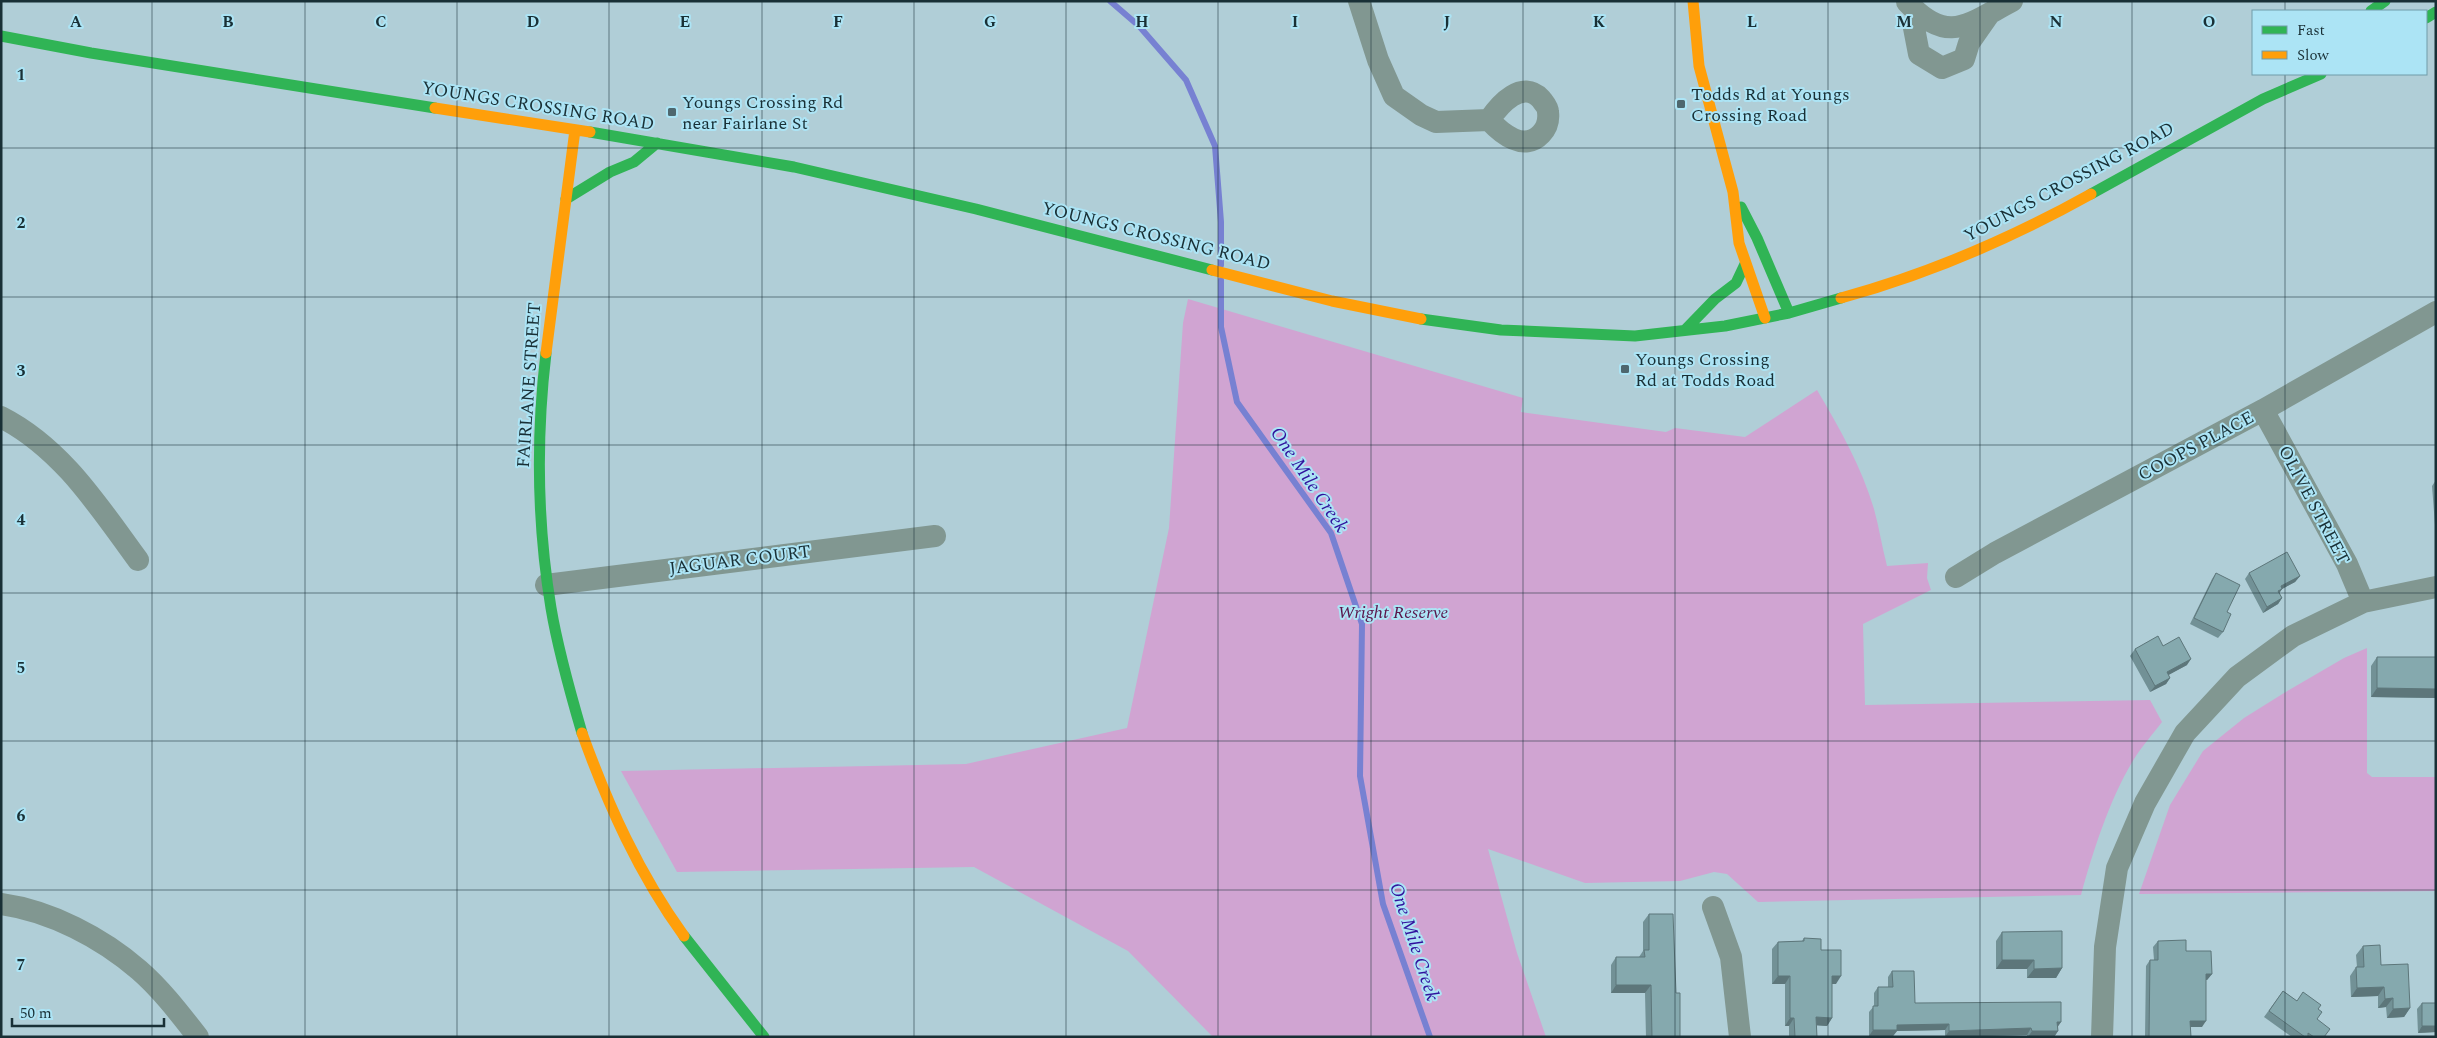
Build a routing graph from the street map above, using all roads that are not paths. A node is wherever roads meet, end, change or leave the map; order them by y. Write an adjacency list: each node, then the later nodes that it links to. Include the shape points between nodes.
1 (1359, 1): 12 (street, via 1378,60 1394,96 1436,122)
2 (1693, 1): 15 (main road, via 1699,66)
3 (2012, 1): 7 (street)
4 (2386, 1): 6 (main road)
5 (1912, 7): 7 (street, via 1940,27 1958,28); 7 (street, via 1919,54 1942,68 1964,59 1969,43)
6 (2372, 10)
7 (1990, 13)
8 (1, 36): 13 (main road, YOUNGS CROSSING ROAD)
9 (2289, 75): 11 (main road, YOUNGS CROSSING ROAD)
10 (2319, 75): 11 (main road, YOUNGS CROSSING ROAD)
11 (2263, 98): 19 (main road, YOUNGS CROSSING ROAD, via 2047,218 1989,246 1892,284)
12 (1489, 120)
13 (575, 130): 14 (main road, YOUNGS CROSSING ROAD); 16 (main road, FAIRLANE STREET)
14 (657, 143): 16 (main road, via 634,162 610,172); 21 (main road, YOUNGS CROSSING ROAD, via 828,175 1159,254 1332,301 1407,316 1501,330 1635,336)
15 (1733, 192): 17 (main road); 19 (main road)
16 (566, 199): 27 (main road, FAIRLANE STREET, via 540,414 539,504)
17 (1745, 264): 20 (main road); 21 (main road, via 1736,283)
18 (2436, 312): 22 (street, COOPS PLACE)
19 (1789, 313): 20 (main road, YOUNGS CROSSING ROAD)
20 (1764, 318): 21 (main road, YOUNGS CROSSING ROAD)
21 (1685, 330)
22 (2263, 410): 26 (street, COOPS PLACE); 29 (street, OLIVE STREET, via 2347,564)
23 (1, 417): 25 (street, via 32,436 58,458 79,480)
24 (935, 536): 27 (street, JAGUAR COURT)
25 (138, 560)
26 (1956, 577)
27 (546, 585): 33 (main road, FAIRLANE STREET, via 556,640 584,740 623,831 676,924)
28 (2436, 587): 29 (street)
29 (2363, 602): 35 (street, via 2292,636 2237,677 2185,733 2145,803 2117,868 2105,947)
30 (1, 904): 32 (street, via 74,927 110,948 140,970)
31 (1714, 907): 34 (street, via 1731,957)
32 (198, 1037)
33 (764, 1037)
34 (1740, 1037)
35 (2102, 1037)

